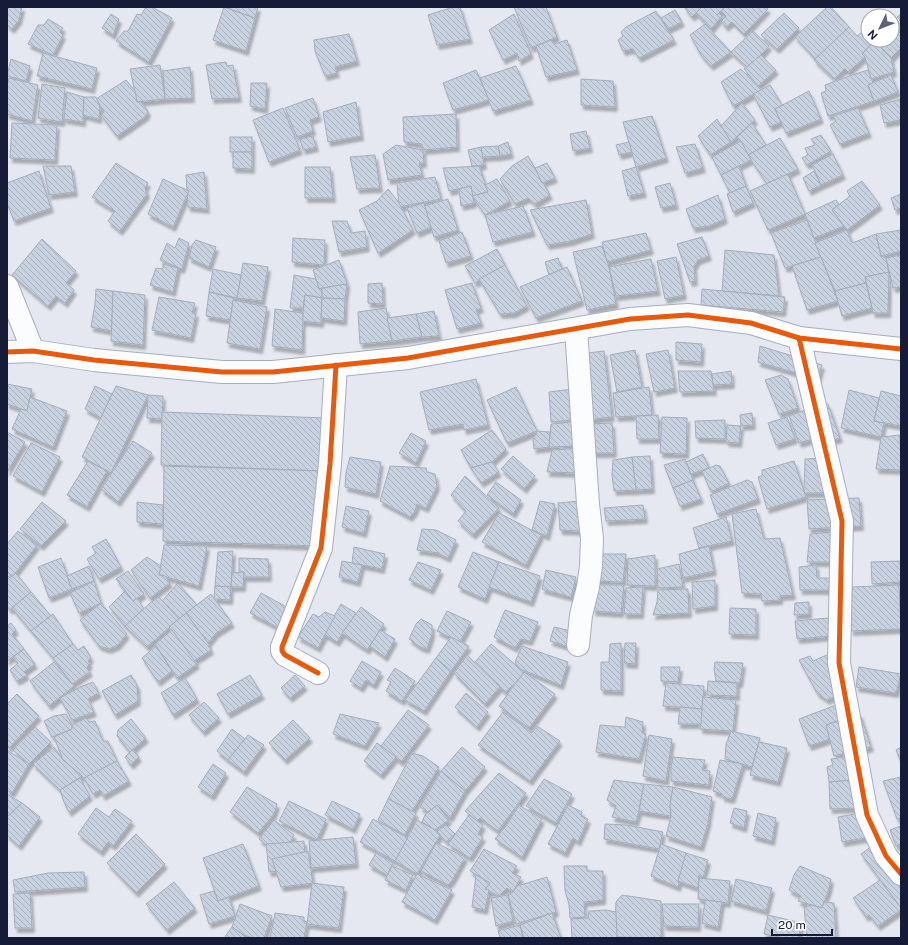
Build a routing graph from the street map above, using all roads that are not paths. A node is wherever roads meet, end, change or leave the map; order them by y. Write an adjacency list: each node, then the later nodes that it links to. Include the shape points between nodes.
1 (7, 286): 5 (street)
2 (576, 329): 3 (street, via 630,319 688,315 751,323); 7 (street, via 408,358); 8 (street, via 592,538 591,566)
3 (799, 338): 4 (street); 10 (street, via 842,520 839,663 867,815 886,856)
4 (901, 349)
5 (33, 351): 6 (street); 7 (street, via 94,360 222,372 273,372)
6 (7, 352)
7 (336, 365): 9 (street, via 322,548 282,647 285,655)
8 (578, 645)
9 (318, 673)
10 (901, 874)

